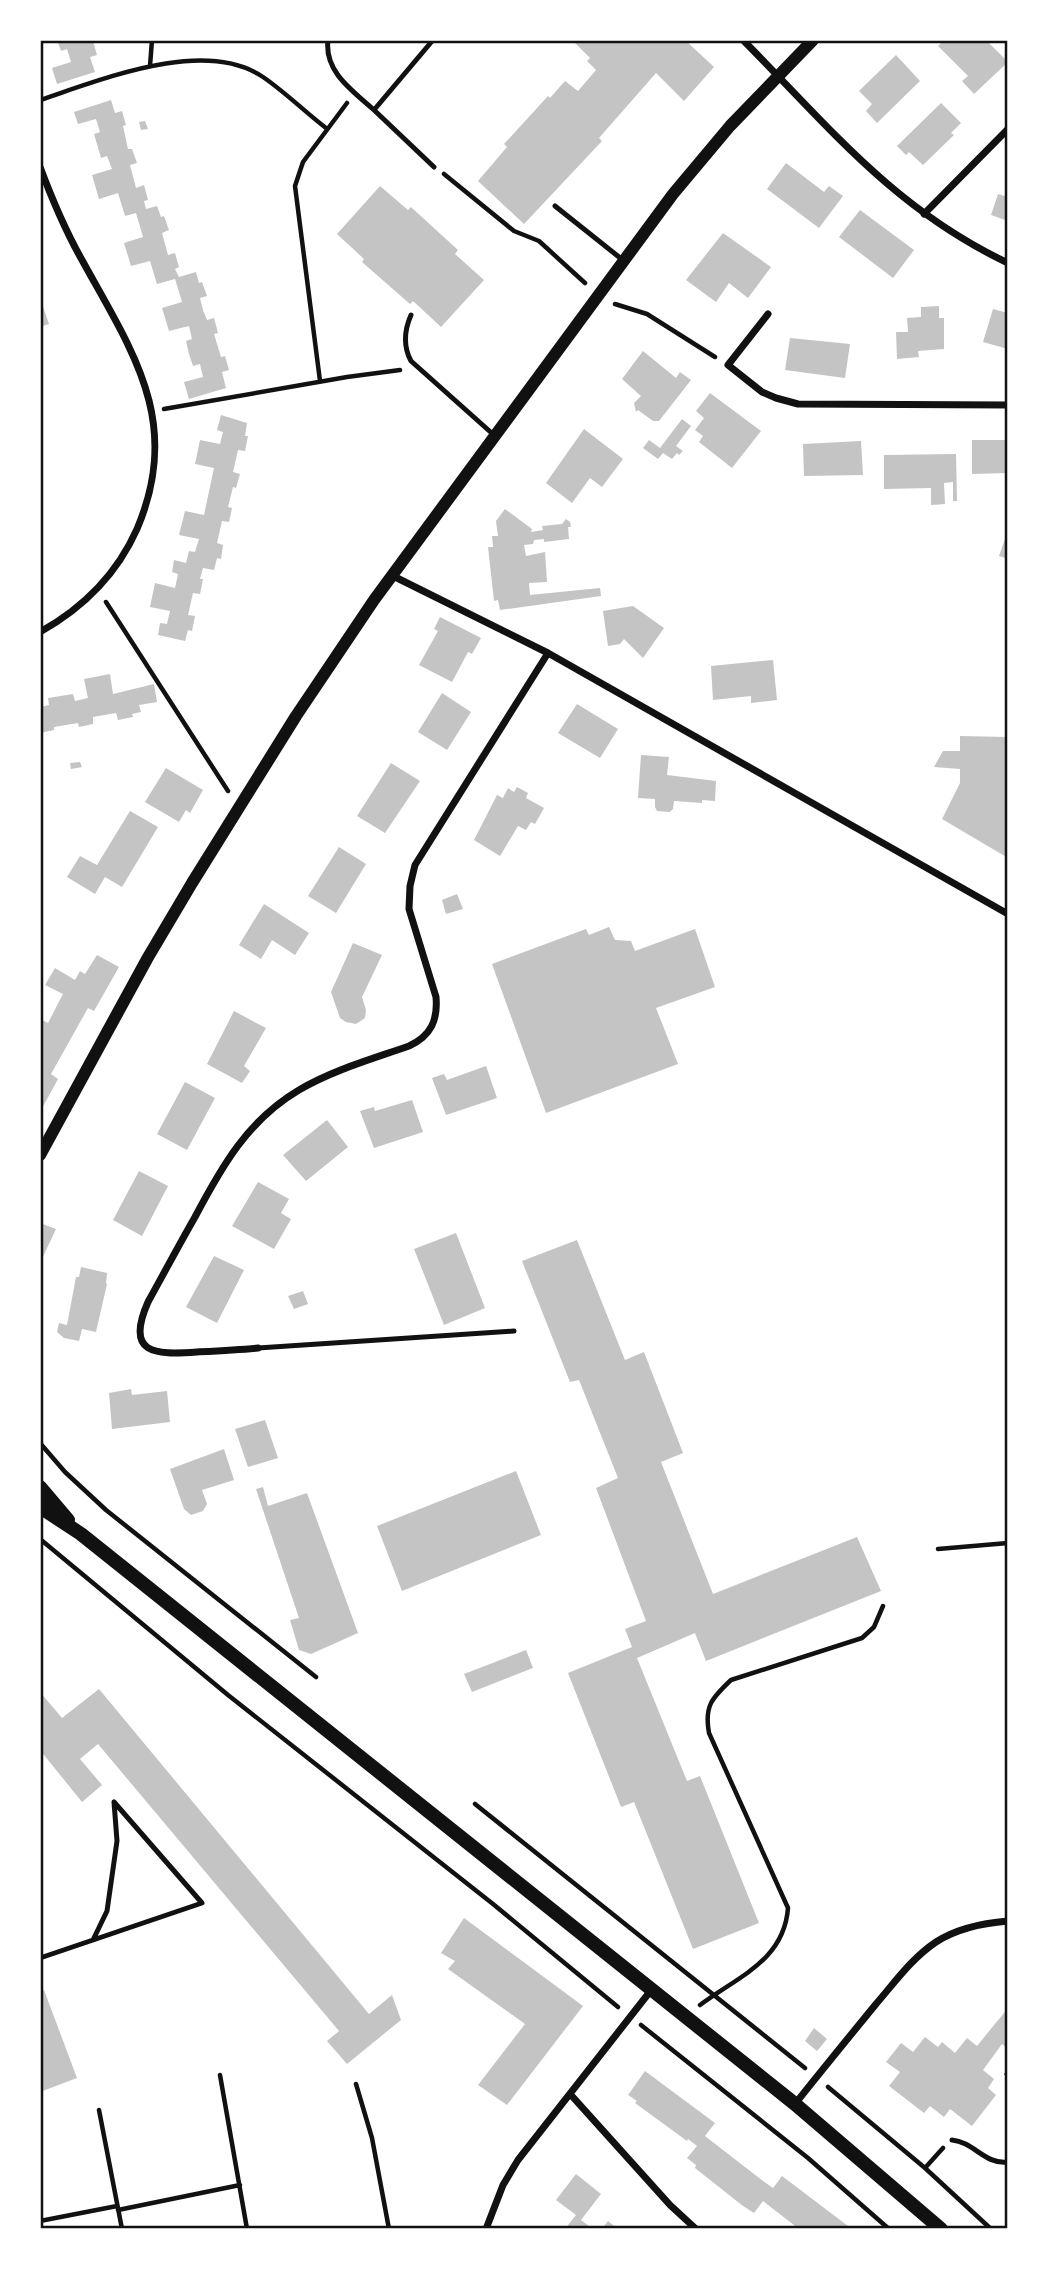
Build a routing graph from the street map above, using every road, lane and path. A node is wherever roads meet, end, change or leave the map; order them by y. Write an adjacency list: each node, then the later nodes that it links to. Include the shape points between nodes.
1 (152, 40): 6 (path)
2 (328, 40): 8 (lane, via 329,62)
3 (433, 40): 10 (lane)
4 (743, 40): 7 (street)
5 (813, 40): 7 (street)
6 (150, 66): 9 (path); 11 (path, via 202,61 245,68 264,77)
7 (778, 75): 16 (street, via 846,148); 17 (street, via 702,158)
8 (355, 93): 10 (lane); 11 (path)
9 (40, 100)
10 (374, 110): 14 (lane)
11 (326, 128): 25 (path, via 303,162 295,186)
12 (1008, 129): 16 (street)
13 (40, 167): 27 (street, via 72,241 133,351)
14 (434, 167): 19 (path, via 514,231 539,240)
15 (555, 206): 17 (lane)
16 (924, 214): 18 (street)
17 (624, 261): 28 (street)
18 (1008, 263)
19 (589, 287)
20 (611, 303): 23 (path, via 647,314)
21 (768, 314): 23 (street)
22 (411, 315): 24 (lane, via 404,344)
23 (727, 365): 26 (street, via 762,392 798,404)
24 (416, 369): 25 (path); 28 (lane)
25 (320, 382): 27 (path)
26 (1008, 405)
27 (153, 411): 30 (street, via 154,458 143,515 120,561)
28 (495, 436): 29 (street)
29 (391, 575): 32 (street); 33 (street)
30 (98, 589): 31 (street); 33 (path)
31 (40, 632)
32 (548, 653): 34 (street); 37 (street, via 415,865 409,909 436,997 432,1028 420,1041 312,1083 264,1116 224,1163 140,1322 141,1340 161,1354)
33 (238, 807): 35 (street, via 147,959)
34 (1008, 914)
35 (40, 1155)
36 (514, 1331): 37 (lane)
37 (258, 1348)
38 (40, 1443): 44 (path, via 100,1505)
39 (42, 1496): 49 (main road, via 80,1534)
40 (40, 1539): 52 (path)
41 (1008, 1543): 42 (path)
42 (938, 1549)
43 (883, 1606): 50 (path, via 874,1627 862,1637 731,1680 715,1695 706,1715 709,1733 788,1908 780,1941 761,1964)
44 (316, 1677)
45 (475, 1804): 50 (path)
46 (1008, 1921): 54 (street, via 938,1940 916,1958)
47 (93, 1940): 47 (lane, via 202,1903 114,1802 117,1841 107,1911); 48 (lane)
48 (40, 1958)
49 (652, 1989): 51 (main road); 52 (street)
50 (713, 1995): 51 (path); 54 (path)
51 (685, 2016): 57 (main road)
52 (631, 2017): 56 (street); 71 (path, via 790,2143)
53 (220, 2075): 63 (path)
54 (817, 2077): 57 (street); 62 (path)
55 (356, 2084): 68 (path, via 372,2138)
56 (571, 2095): 69 (street, via 511,2171); 70 (street)
57 (795, 2104): 72 (main road)
58 (99, 2110): 64 (path)
59 (952, 2140): 61 (lane, via 971,2145 992,2161)
60 (936, 2156): 62 (path)
61 (1008, 2162)
62 (925, 2168): 73 (path)
63 (240, 2185): 64 (path); 67 (path)
64 (118, 2208): 65 (path); 66 (path)
65 (40, 2221)
66 (122, 2229)
67 (247, 2229)
68 (389, 2229)
69 (486, 2229)
70 (696, 2229)
71 (889, 2229)
72 (941, 2229)
73 (991, 2229)

